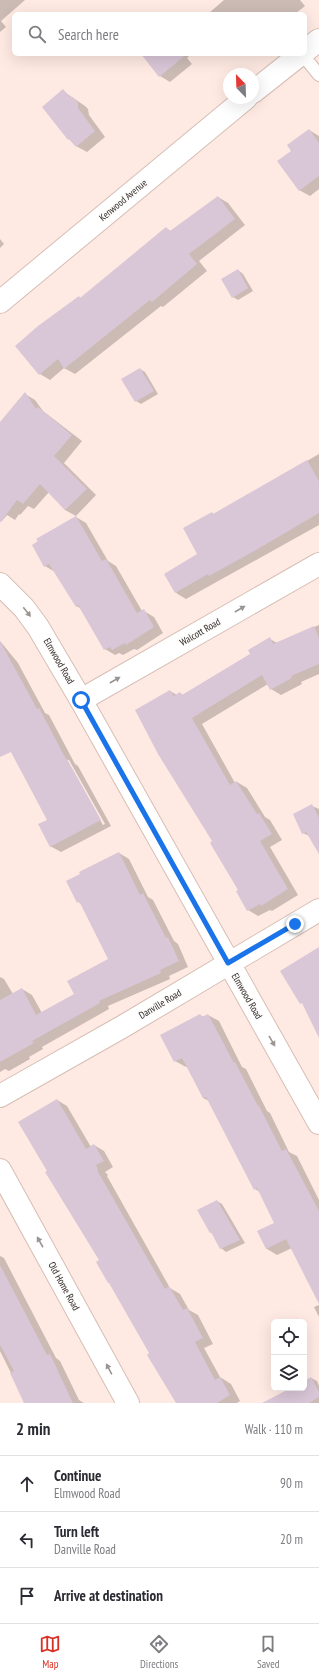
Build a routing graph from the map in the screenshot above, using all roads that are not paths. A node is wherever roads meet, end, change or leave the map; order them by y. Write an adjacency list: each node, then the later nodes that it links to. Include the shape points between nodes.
1 (319, 40): 2 (street)
2 (307, 49)
3 (299, 56): 6 (street)
4 (304, 56): 5 (lane)
5 (319, 75)
6 (259, 87)
7 (239, 104): 8 (street, Kenwood Avenue)
8 (0, 302)
9 (319, 564): 11 (street, Walcott Road, one-way to 9)
10 (0, 584): 11 (street, Elmwood Road, one-way to 11, via 24,608 38,627)
11 (81, 700): 13 (street, Elmwood Road)
12 (319, 910): 13 (street, Danville Road)
13 (228, 963): 14 (street, Danville Road); 15 (street, Elmwood Road, one-way to 15)
14 (0, 1096)
15 (319, 1123)
16 (0, 1170): 17 (street, Old Home Road, one-way to 16)
17 (128, 1403)

